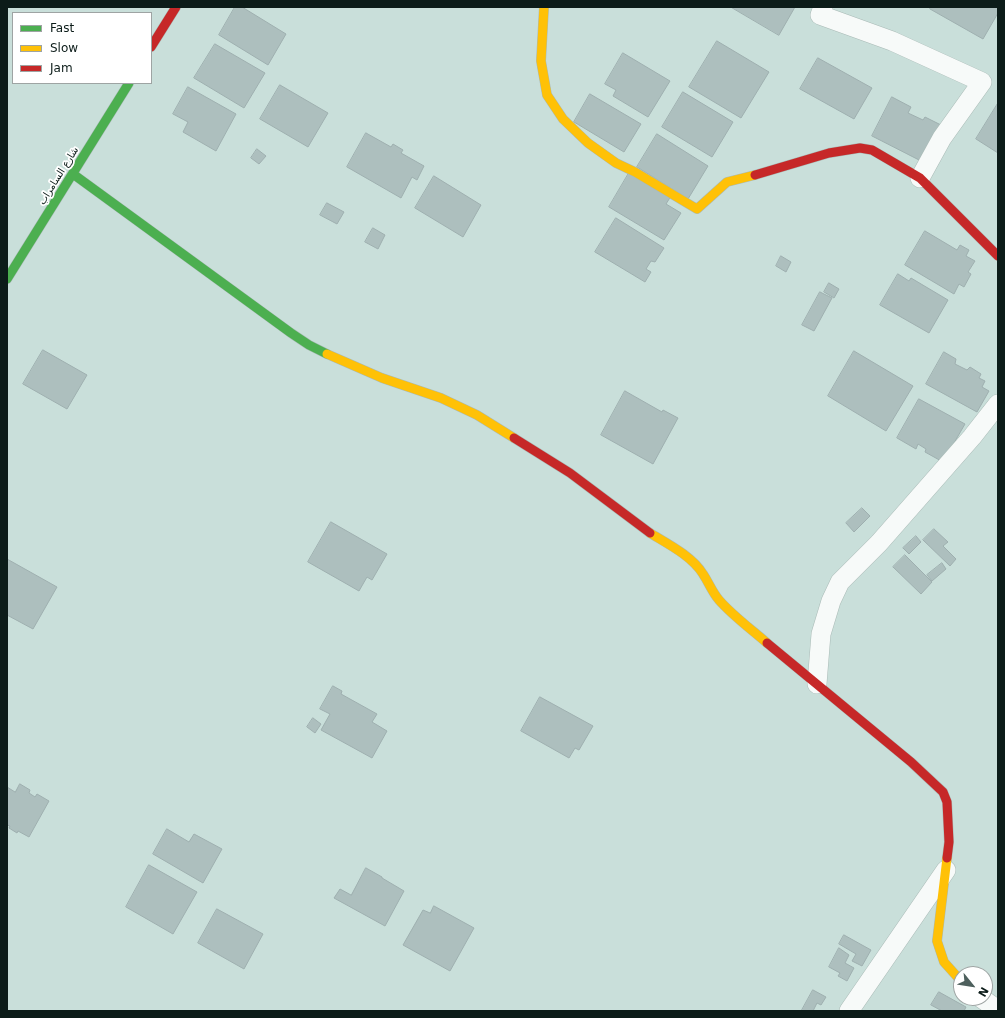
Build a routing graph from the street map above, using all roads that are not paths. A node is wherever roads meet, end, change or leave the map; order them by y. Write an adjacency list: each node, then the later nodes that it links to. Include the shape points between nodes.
1 (176, 7): 4 (street)
2 (544, 7): 7 (street, via 541,61 547,95 563,119 588,143 616,163 697,208 726,182 829,153 860,148 872,150)
3 (823, 7): 7 (street, via 820,14 892,41 982,82 942,138)
4 (152, 45)
5 (128, 84): 6 (street, شارع السامراب)
6 (73, 174): 9 (street, شارع السامراب); 11 (street, via 310,345 334,358 441,398 477,415 570,473 645,530 693,562 726,609)
7 (920, 178): 8 (street)
8 (998, 256)
9 (7, 279)
10 (998, 404): 11 (street, via 879,543 840,582 821,634)
11 (816, 684): 12 (street, via 911,762 943,792 948,802 949,842)
12 (946, 870): 13 (street, via 937,941 944,962); 14 (street)
13 (953, 972)
14 (849, 1011)

